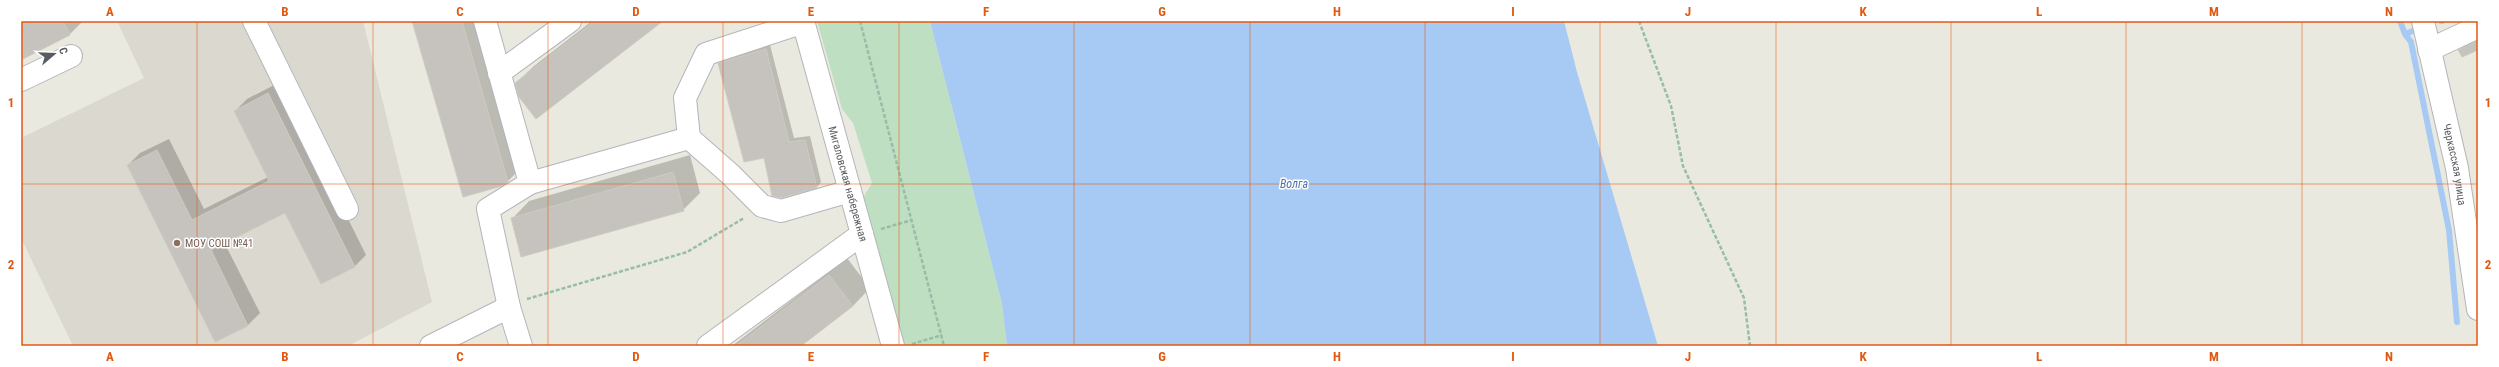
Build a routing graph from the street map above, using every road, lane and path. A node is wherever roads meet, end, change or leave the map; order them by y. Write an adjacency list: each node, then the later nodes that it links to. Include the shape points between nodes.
1 (254, 21): 17 (street)
2 (485, 21): 11 (street)
3 (570, 21): 11 (street)
4 (860, 21): 18 (path)
5 (1639, 21): 30 (path, via 1671,106 1683,166 1744,298)
6 (2422, 21): 9 (street, Черкасская улица)
7 (804, 22): 13 (street, via 706,54 685,98); 15 (street, Мигаловская набережная)
8 (2478, 27): 9 (street)
9 (2429, 50): 22 (street, Черкасская улица, via 2457,168)
10 (72, 56): 12 (street)
11 (499, 73): 14 (street)
12 (21, 80)
13 (688, 138): 14 (street); 16 (street)
14 (530, 182): 21 (street, via 488,209)
15 (850, 191): 16 (street, via 781,211); 20 (street, Мигаловская набережная)
16 (762, 206): 21 (path, via 687,252 526,299)
17 (347, 209)
18 (912, 220): 19 (path); 23 (path)
19 (892, 225)
20 (862, 234): 27 (street); 28 (street, Мигаловская набережная)
21 (509, 307): 25 (street); 26 (street)
22 (2478, 309)
23 (942, 335): 24 (path); 29 (path)
24 (922, 341)
25 (430, 346)
26 (521, 346)
27 (708, 346)
28 (893, 346)
29 (944, 346)
30 (1750, 346)

